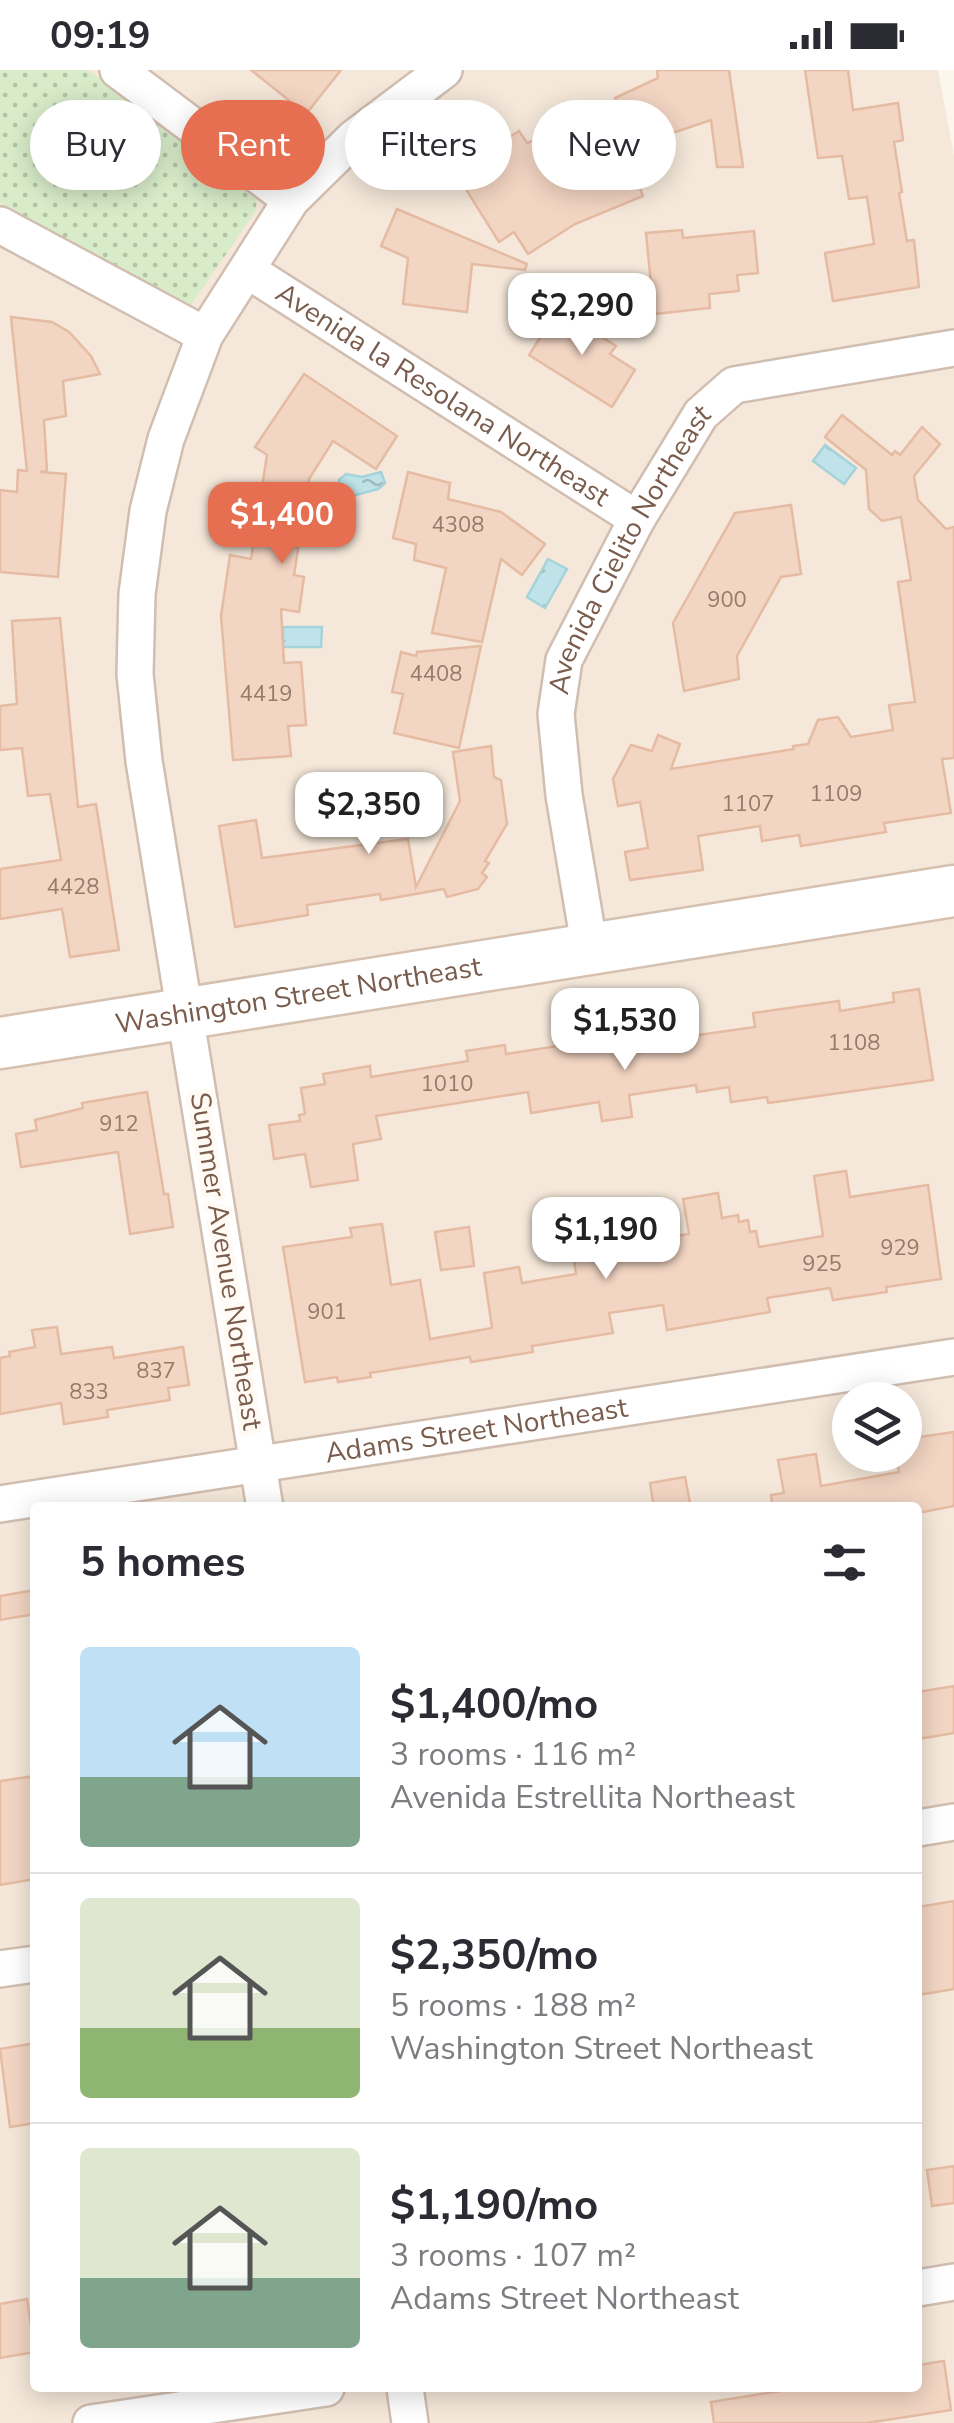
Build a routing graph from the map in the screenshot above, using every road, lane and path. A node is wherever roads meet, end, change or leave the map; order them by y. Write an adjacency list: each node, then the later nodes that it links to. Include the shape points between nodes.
1 (118, 70): 3 (street)
2 (444, 70): 3 (street, Summer Avenue Northeast, via 354,138)
3 (290, 200): 5 (street, Summer Avenue Northeast)
4 (0, 225): 6 (street)
5 (246, 270): 6 (street, Summer Avenue Northeast); 8 (street, Avenida la Resolana Northeast)
6 (205, 334): 11 (street, Summer Avenue Northeast, via 148,511 137,610 144,761)
7 (954, 348): 8 (street, Avenida Cielito Northeast, via 734,385 700,414)
8 (638, 519): 10 (street, Avenida Cielito Northeast, via 564,660 556,714)
9 (954, 891): 10 (street, Washington Street Northeast)
10 (590, 950): 11 (street, Washington Street Northeast)
11 (186, 1014): 12 (street, Washington Street Northeast); 14 (street, Summer Avenue Northeast)
12 (0, 1043)
13 (954, 1357): 14 (street, Adams Street Northeast)
14 (258, 1463): 15 (street, Summer Avenue Northeast); 16 (street, Adams Street Northeast)
15 (265, 1502)
16 (0, 1504)
17 (954, 1822): 18 (street)
18 (922, 1827)
19 (30, 1965): 20 (street)
20 (0, 1969)
21 (954, 2282): 22 (street)
22 (922, 2287)
23 (299, 2392): 25 (street)
24 (406, 2392): 26 (street)
25 (91, 2423)
26 (410, 2423)

